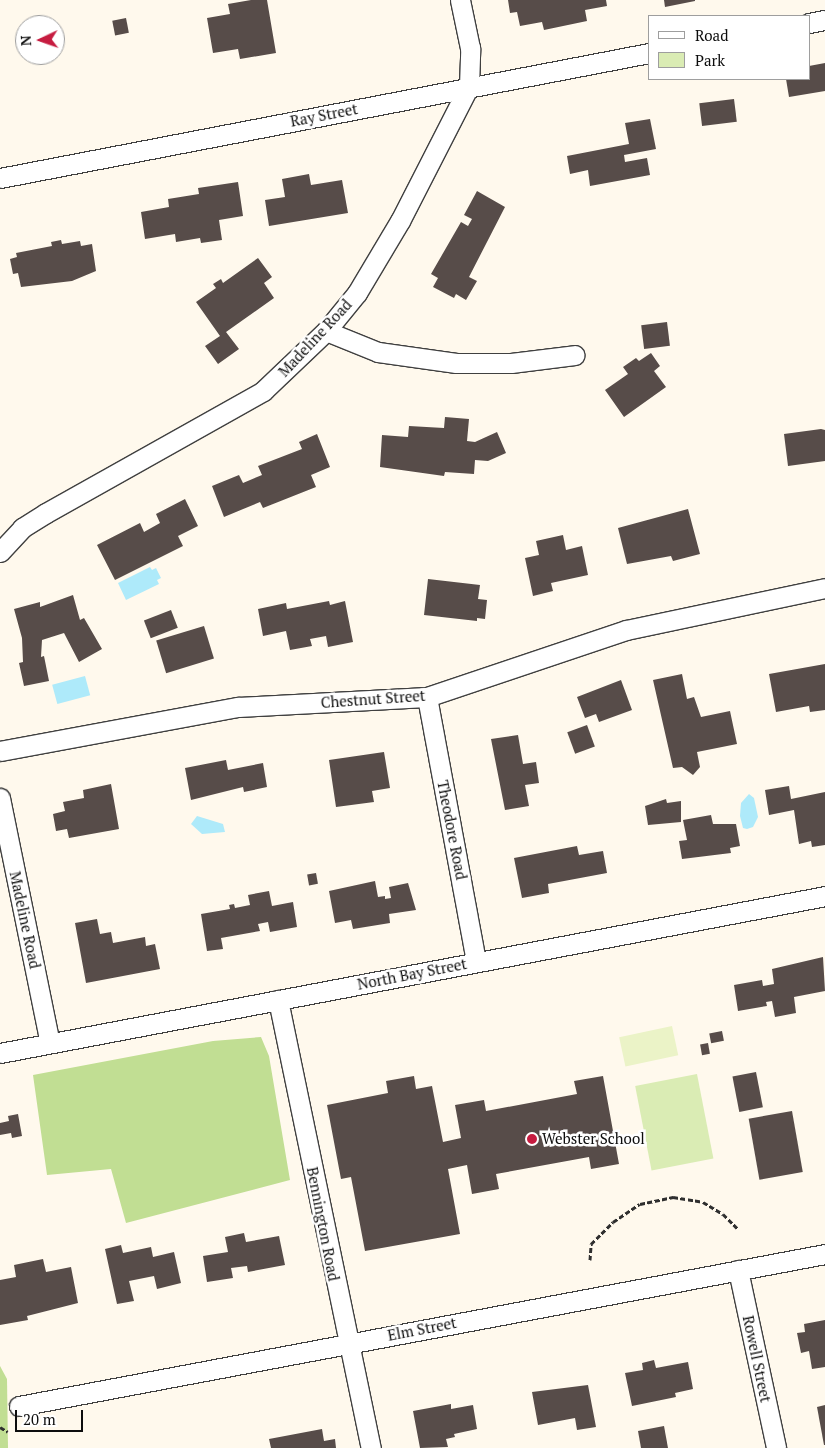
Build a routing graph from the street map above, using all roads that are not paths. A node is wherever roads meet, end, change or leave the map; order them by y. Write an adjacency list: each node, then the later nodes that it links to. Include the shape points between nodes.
1 (460, 0): 5 (street, Madeline Road, via 470,48)
2 (825, 20): 3 (street)
3 (810, 23)
4 (648, 53): 5 (street, Ray Street)
5 (469, 86): 6 (street, Ray Street); 7 (street, Madeline Road, via 400,221 357,293)
6 (0, 178)
7 (326, 331): 8 (street, via 378,352 456,363 511,363); 9 (street, Madeline Road, via 263,392 46,513 22,528)
8 (574, 355)
9 (0, 552)
10 (825, 588): 11 (street, Chestnut Street, via 626,630)
11 (427, 697): 12 (street, Chestnut Street, via 238,707); 15 (street, Theodore Road)
12 (0, 751)
13 (0, 798): 17 (street, Madeline Road)
14 (825, 896): 15 (street, North Bay Street)
15 (476, 962): 16 (street, North Bay Street)
16 (278, 1000): 17 (street, North Bay Street); 21 (street, Bennington Road)
17 (50, 1043): 18 (street, North Bay Street)
18 (0, 1053)
19 (825, 1254): 20 (street, Elm Street)
20 (738, 1270): 21 (street, Elm Street); 24 (street, Rowell Street)
21 (347, 1343): 22 (street, Elm Street); 23 (street, Bennington Road)
22 (19, 1406)
23 (371, 1448)
24 (776, 1448)

